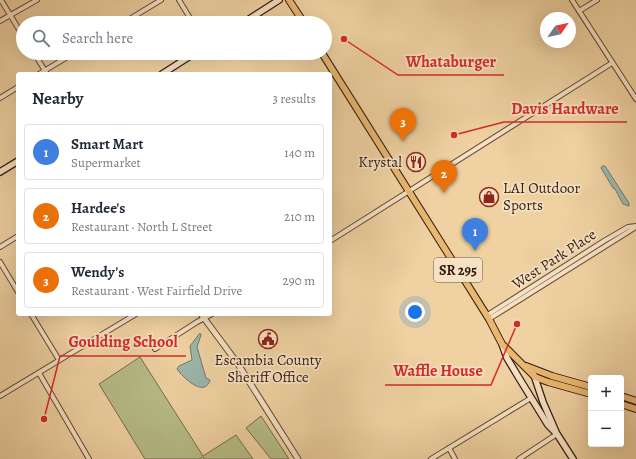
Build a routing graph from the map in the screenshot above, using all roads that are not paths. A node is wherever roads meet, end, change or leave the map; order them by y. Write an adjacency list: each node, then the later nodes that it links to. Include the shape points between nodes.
1 (1, 0): 10 (street)
2 (37, 0): 10 (street)
3 (162, 0): 11 (street)
4 (179, 0): 12 (street)
5 (279, 0): 13 (main road)
6 (289, 0): 14 (main road)
7 (572, 0): 9 (street)
8 (597, 0): 9 (street)
9 (579, 11): 21 (street)
10 (10, 16): 15 (street); 16 (street)
11 (135, 16)
12 (188, 16)
13 (254, 16)
14 (299, 16)
15 (0, 21)
16 (16, 25)
17 (38, 60): 22 (street)
18 (64, 60): 22 (street)
19 (184, 60): 23 (main road)
20 (326, 60): 29 (main road, SR 295)
21 (612, 63): 26 (street); 29 (street)
22 (46, 72)
23 (165, 72)
24 (16, 88): 25 (street)
25 (0, 98)
26 (636, 99)
27 (16, 162): 28 (main road)
28 (0, 172)
29 (409, 192): 32 (street); 39 (main road, SR 295)
30 (636, 226): 39 (street, West Park Place, via 628,227 607,240)
31 (16, 237): 33 (street)
32 (332, 240)
33 (0, 247)
34 (0, 262): 35 (street)
35 (16, 289)
36 (32, 316): 42 (street)
37 (133, 316): 42 (street)
38 (203, 316): 41 (street); 59 (street, via 238,364)
39 (488, 318): 40 (main road, SR 295)
40 (502, 344): 43 (main road, SR 295); 51 (main road, via 507,358)
41 (155, 349)
42 (59, 360): 45 (street)
43 (521, 364): 44 (main road, SR 295); 46 (main road, SR 295)
44 (532, 369): 46 (main road); 47 (main road, SR 295)
45 (39, 373): 49 (street); 58 (street)
46 (535, 377): 48 (main road, SR 295); 55 (main road)
47 (588, 386)
48 (588, 393)
49 (0, 396)
50 (624, 397): 52 (main road)
51 (531, 398): 55 (main road, via 548,425); 56 (street)
52 (636, 402)
53 (624, 405): 54 (main road)
54 (636, 409)
55 (557, 434): 57 (street); 64 (main road)
56 (449, 448): 60 (street); 61 (street)
57 (528, 454): 62 (street); 63 (street)
58 (89, 459)
59 (298, 459)
60 (431, 459)
61 (455, 459)
62 (519, 459)
63 (530, 459)
64 (573, 459)

